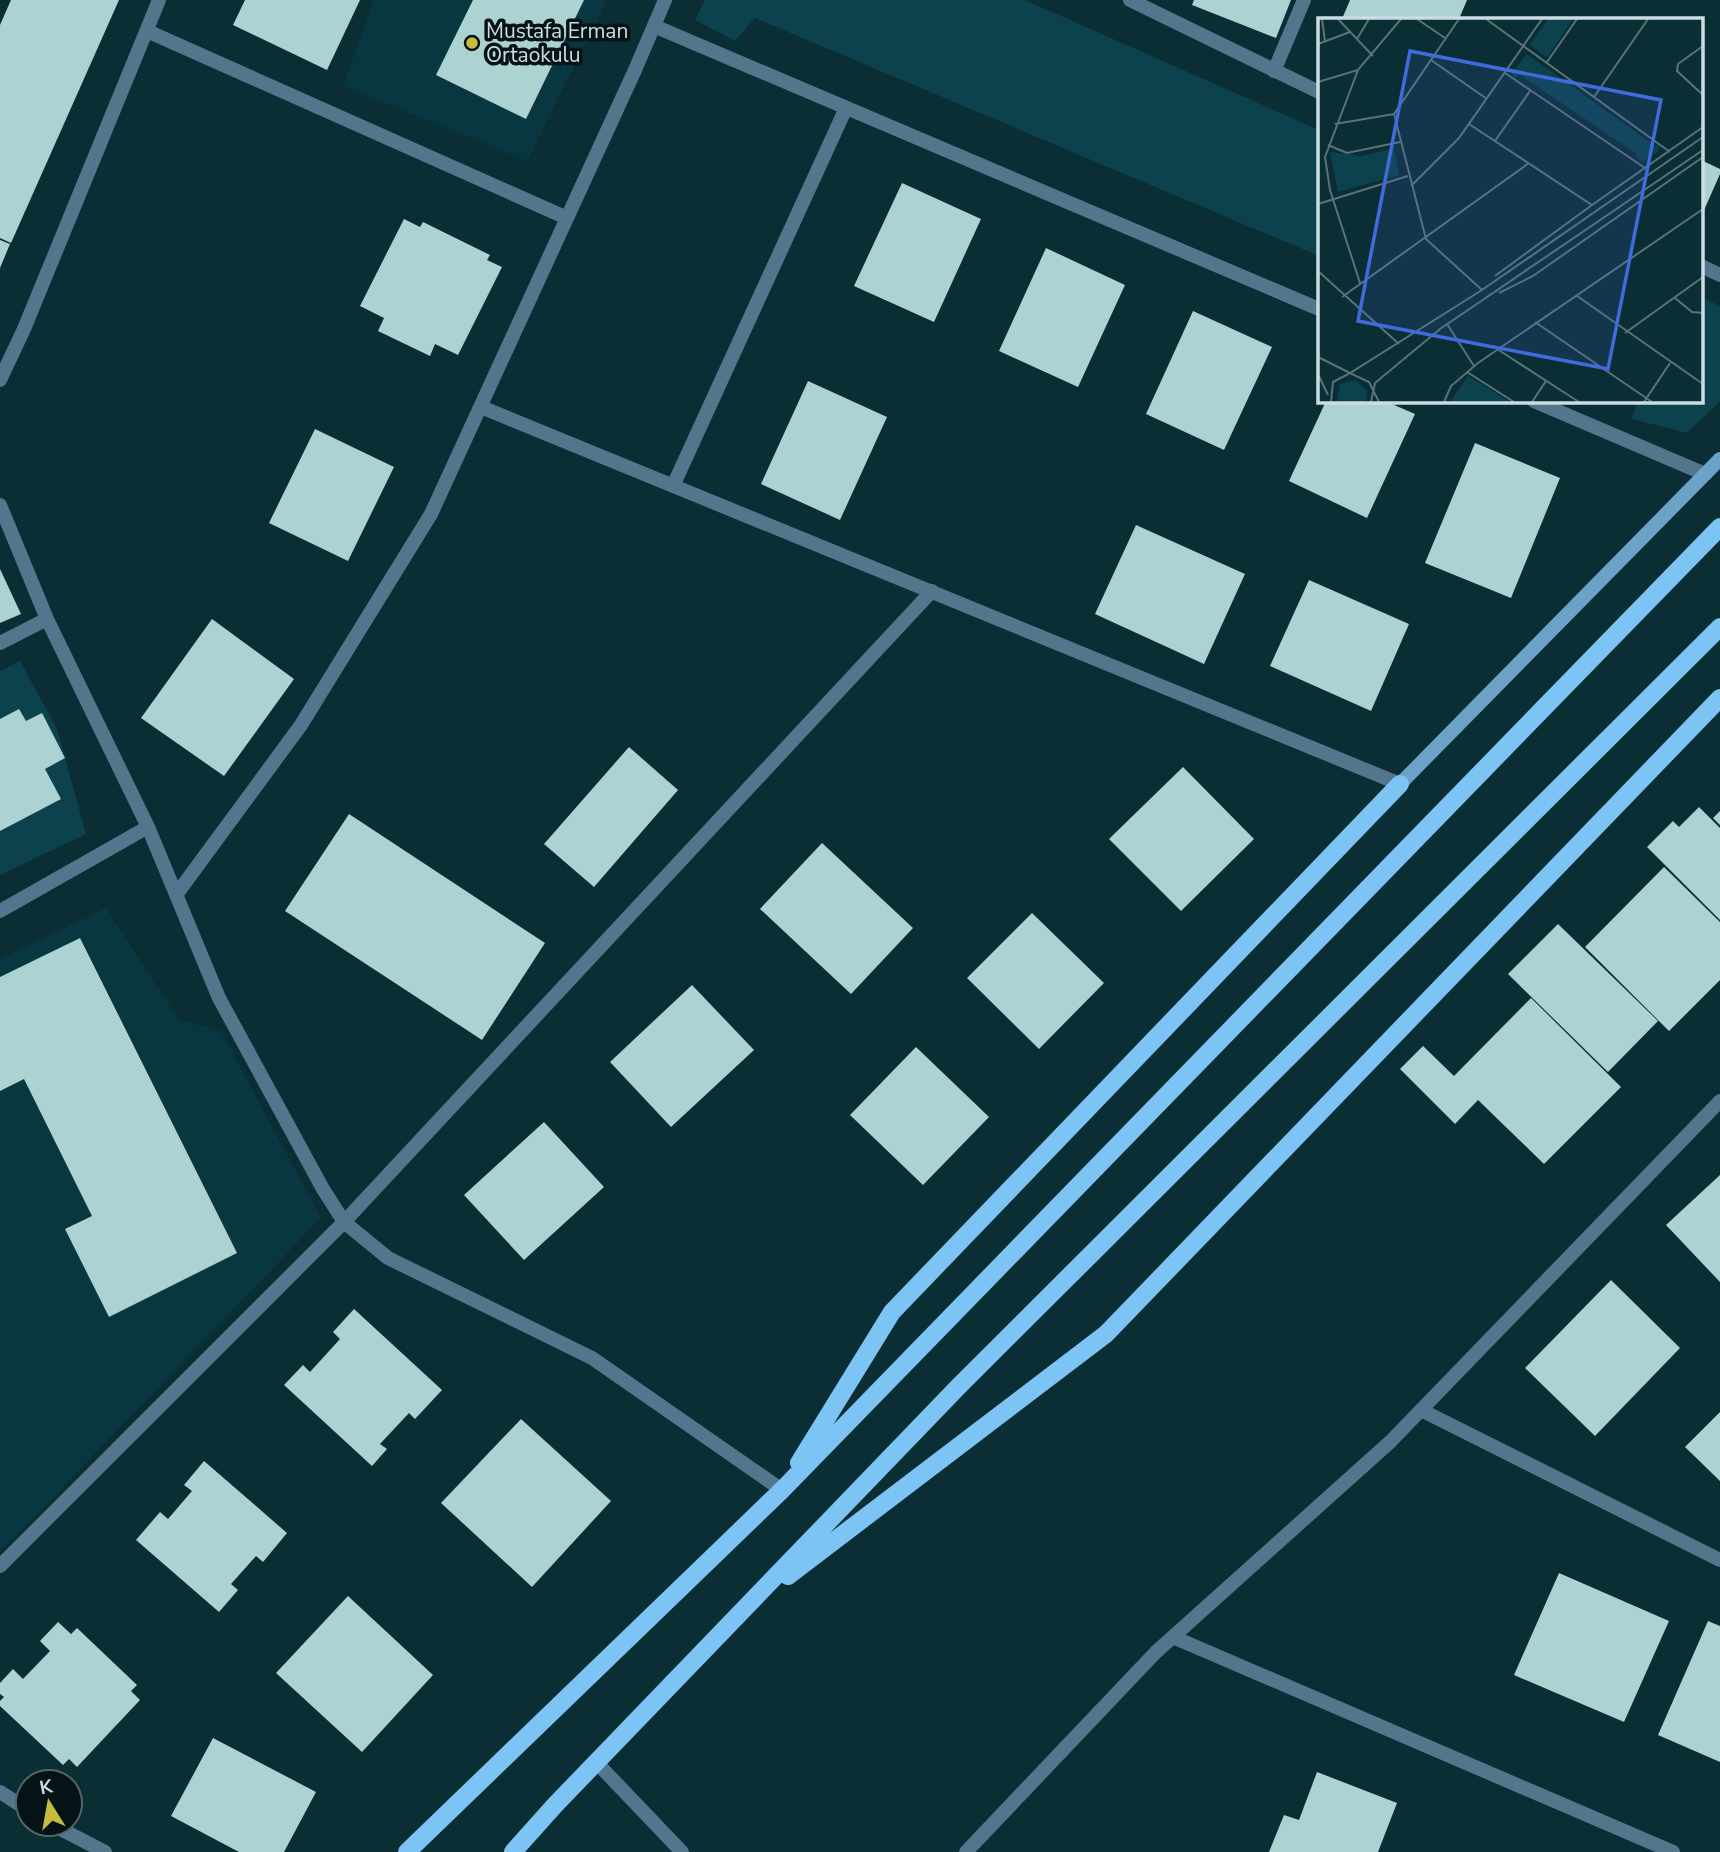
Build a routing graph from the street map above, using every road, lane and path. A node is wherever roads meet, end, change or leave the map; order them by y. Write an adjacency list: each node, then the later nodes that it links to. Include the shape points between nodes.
1 (159, 0): 6 (street)
2 (665, 0): 5 (street)
3 (1130, 0): 7 (street)
4 (1304, 0): 7 (street)
5 (654, 26): 9 (street); 10 (street)
6 (147, 31): 10 (street); 14 (street)
7 (1274, 71): 8 (street)
8 (1318, 92)
9 (846, 108): 13 (street); 19 (street)
10 (567, 218): 16 (street)
11 (1702, 266): 12 (street)
12 (1720, 275)
13 (1318, 309)
14 (0, 380)
15 (1536, 402): 18 (street)
16 (481, 407): 19 (street); 29 (street, via 431,514 301,725)
17 (1720, 459): 18 (street)
18 (1705, 474): 27 (street)
19 (673, 486): 22 (street)
20 (0, 505): 23 (street)
21 (1720, 527): 34 (main road)
22 (932, 591): 27 (street); 32 (street)
23 (47, 619): 25 (street); 28 (street)
24 (1720, 627): 37 (main road, via 958,1386)
25 (0, 643)
26 (1720, 698): 37 (main road, via 1106,1334)
27 (1401, 784): 34 (main road, via 892,1312)
28 (148, 827): 29 (street); 30 (street)
29 (176, 895): 32 (street, via 219,999)
30 (0, 911)
31 (1720, 1101): 33 (street)
32 (344, 1222): 34 (street, via 388,1258 592,1358); 36 (street)
33 (1421, 1410): 35 (street); 38 (street)
34 (782, 1490): 42 (main road)
35 (1720, 1560)
36 (0, 1566)
37 (740, 1612): 39 (main road)
38 (1173, 1637): 45 (street); 46 (street)
39 (596, 1762): 43 (main road); 44 (street)
40 (78, 1838): 41 (street)
41 (105, 1852)
42 (407, 1852)
43 (513, 1852)
44 (682, 1852)
45 (966, 1852)
46 (1673, 1852)

